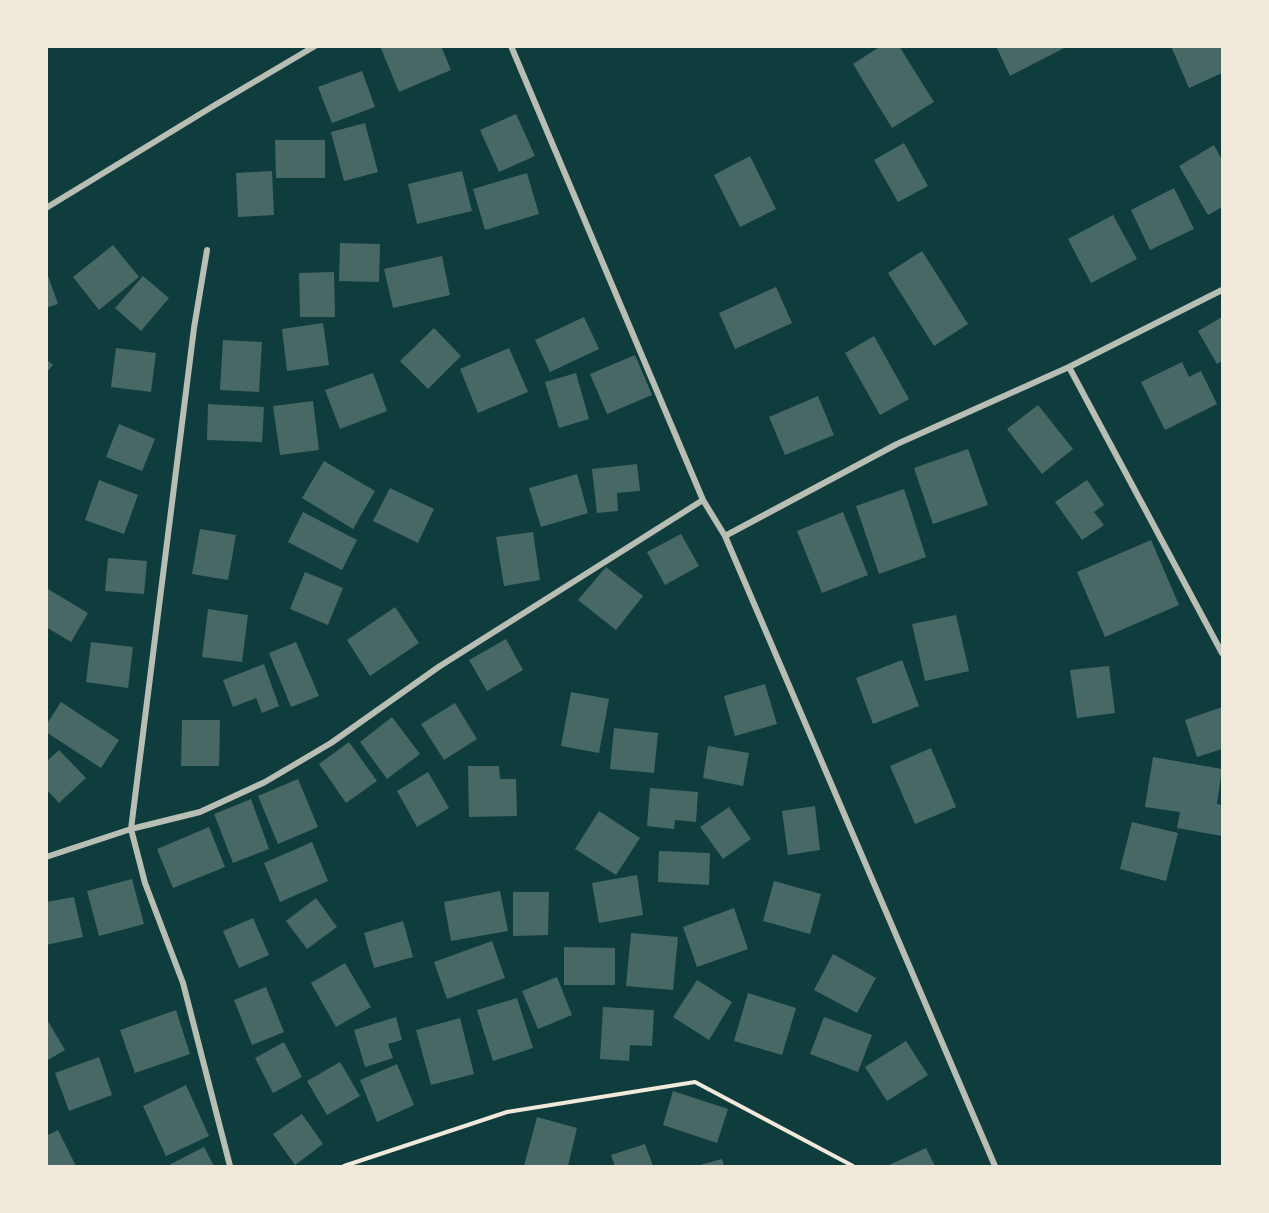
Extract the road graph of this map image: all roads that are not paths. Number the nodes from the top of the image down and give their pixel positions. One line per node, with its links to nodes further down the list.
1 (315, 46): 3 (street)
2 (511, 46): 7 (street)
3 (46, 208)
4 (207, 250): 10 (street)
5 (1222, 290): 6 (street)
6 (1069, 367): 8 (street); 9 (street)
7 (703, 500): 8 (street); 10 (street)
8 (725, 536): 13 (street)
9 (1222, 653)
10 (131, 829): 11 (street); 12 (street)
11 (46, 857)
12 (230, 1167)
13 (995, 1167)

